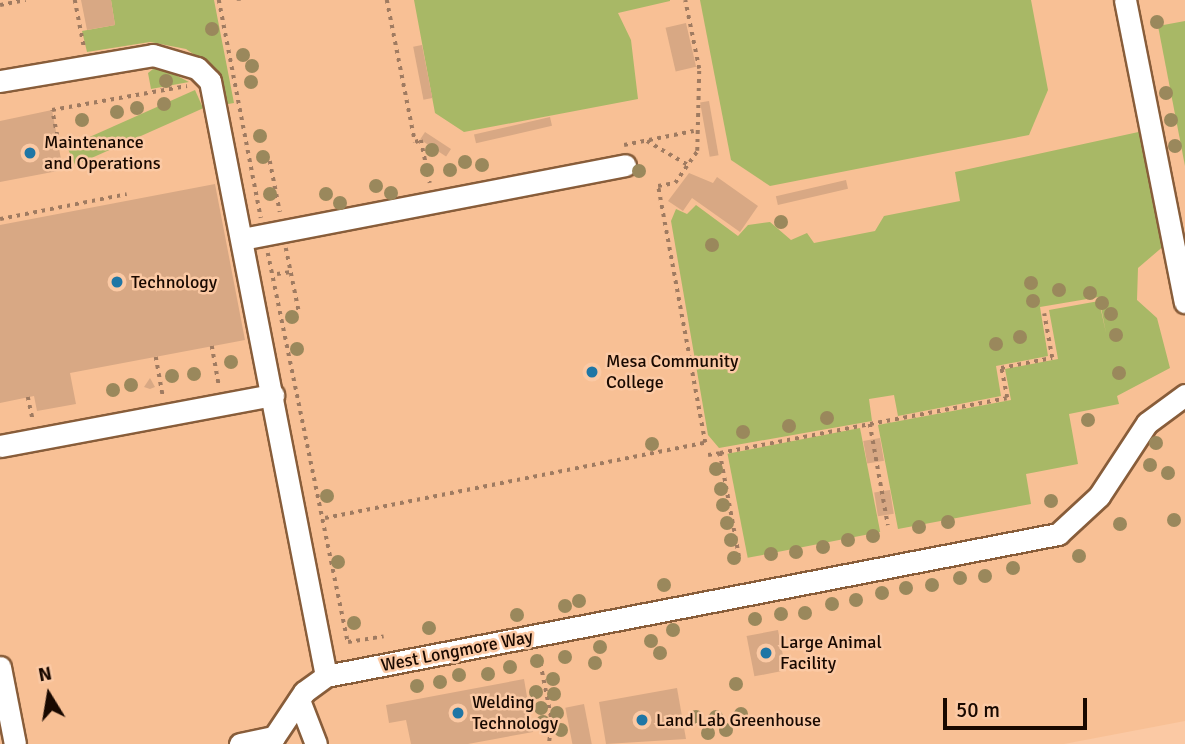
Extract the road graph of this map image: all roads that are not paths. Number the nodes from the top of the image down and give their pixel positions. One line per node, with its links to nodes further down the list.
1 (1125, 0): 5 (lane)
2 (0, 81): 4 (lane)
3 (625, 166): 4 (lane)
4 (242, 239): 6 (lane)
5 (1185, 302)
6 (272, 395): 8 (lane); 10 (lane)
7 (1185, 395): 10 (lane, West Longmore Way)
8 (0, 446)
9 (0, 667): 12 (lane)
10 (326, 676): 11 (lane)
11 (299, 700): 13 (lane); 14 (lane)
12 (15, 744)
13 (240, 744)
14 (316, 744)

